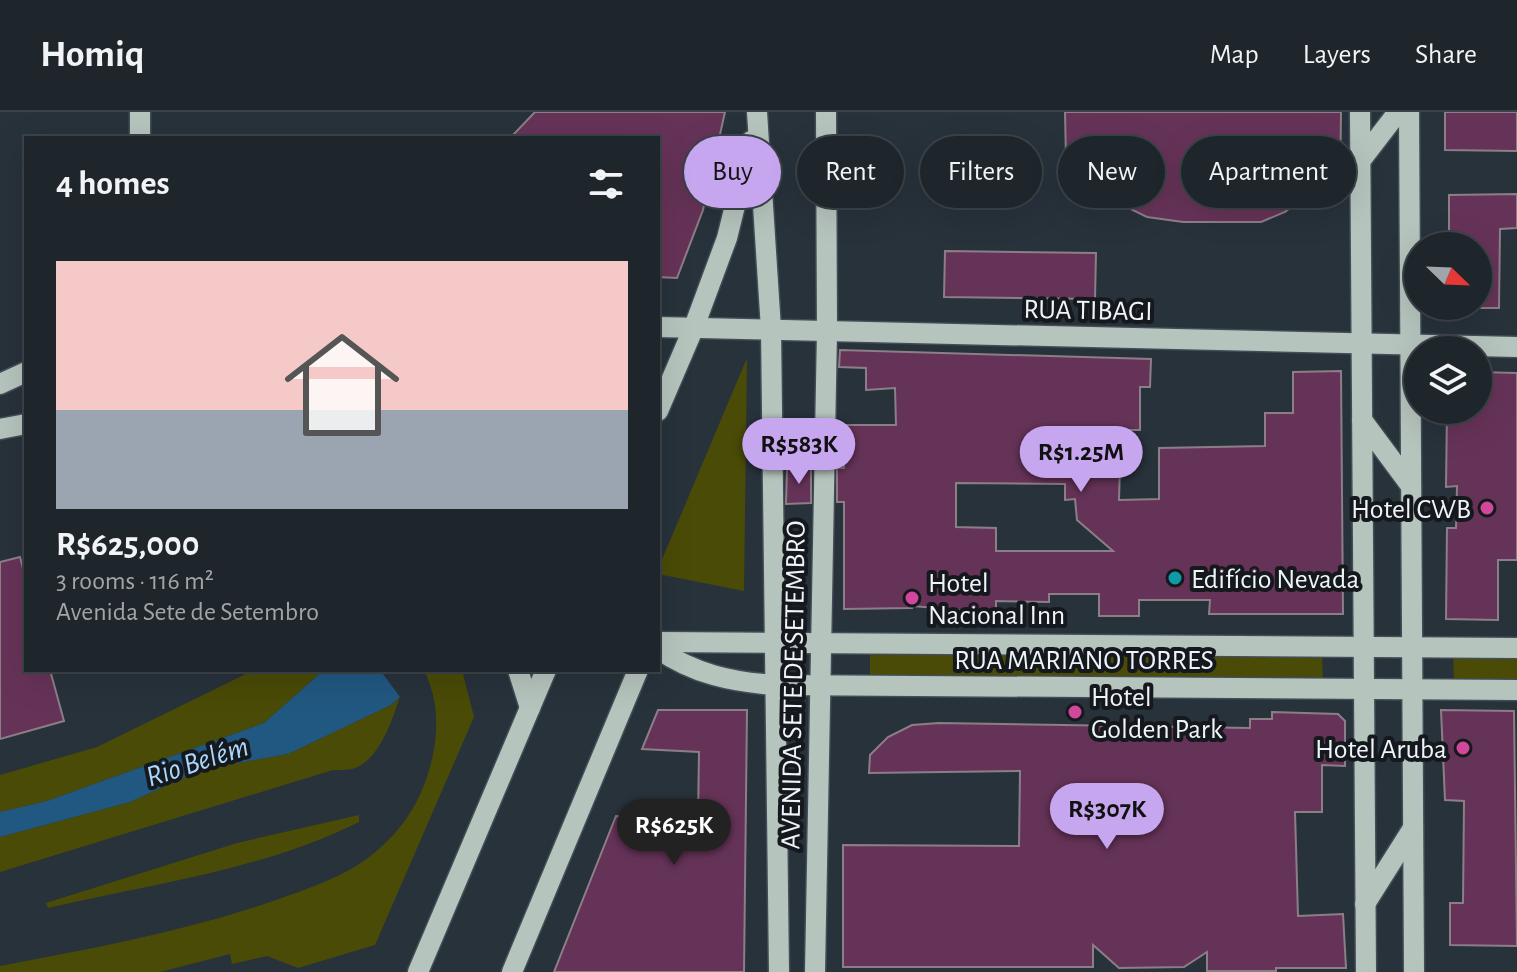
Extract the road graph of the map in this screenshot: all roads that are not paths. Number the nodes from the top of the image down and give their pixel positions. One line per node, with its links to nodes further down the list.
1 (140, 112): 7 (main road)
2 (826, 112): 12 (main road, AVENIDA SETE DE SETEMBRO)
3 (1360, 112): 8 (main road)
4 (1398, 112): 8 (main road)
5 (1409, 112): 13 (main road)
6 (757, 113): 10 (main road); 11 (main road, AVENIDA SETE DE SETEMBRO)
7 (140, 136)
8 (1361, 160): 14 (main road)
9 (660, 327): 10 (main road, RUA TIBAGI)
10 (694, 327): 11 (main road, RUA TIBAGI); 20 (main road)
11 (771, 329): 12 (main road, RUA TIBAGI); 28 (main road, AVENIDA SETE DE SETEMBRO)
12 (827, 331): 14 (main road, RUA TIBAGI); 26 (main road, AVENIDA SETE DE SETEMBRO)
13 (1410, 336)
14 (1362, 343): 15 (main road, RUA TIBAGI); 21 (main road)
15 (1404, 344)
16 (1492, 346): 17 (main road, RUA TIBAGI)
17 (1517, 347)
18 (24, 373): 19 (main road)
19 (0, 384)
20 (660, 406)
21 (1362, 420): 25 (main road); 29 (main road)
22 (24, 424): 24 (main road)
23 (1411, 424): 25 (main road)
24 (0, 429)
25 (1411, 486): 30 (main road)
26 (821, 634): 28 (main road, RUA MARIANO TORRES); 29 (main road, RUA MARIANO TORRES); 37 (main road, AVENIDA SETE DE SETEMBRO)
27 (660, 642): 28 (main road, RUA MARIANO TORRES)
28 (775, 644): 36 (main road, AVENIDA SETE DE SETEMBRO)
29 (1364, 647): 30 (main road, RUA MARIANO TORRES); 38 (main road)
30 (1412, 648): 31 (main road, RUA MARIANO TORRES); 39 (main road)
31 (1517, 648)
32 (660, 650): 36 (main road, RUA MARIANO TORRES)
33 (519, 672): 41 (main road)
34 (545, 672): 41 (main road)
35 (637, 672): 45 (main road)
36 (775, 685): 37 (main road, RUA MARIANO TORRES); 46 (main road, AVENIDA SETE DE SETEMBRO)
37 (820, 685): 38 (main road, RUA MARIANO TORRES); 47 (main road, AVENIDA SETE DE SETEMBRO)
38 (1364, 689): 39 (main road, RUA MARIANO TORRES); 43 (main road)
39 (1412, 689): 40 (main road, RUA MARIANO TORRES); 42 (main road)
40 (1517, 690)
41 (530, 708): 44 (main road)
42 (1413, 828): 43 (main road); 49 (main road)
43 (1365, 904): 48 (main road)
44 (418, 972)
45 (512, 972)
46 (779, 972)
47 (815, 972)
48 (1366, 972)
49 (1414, 972)

